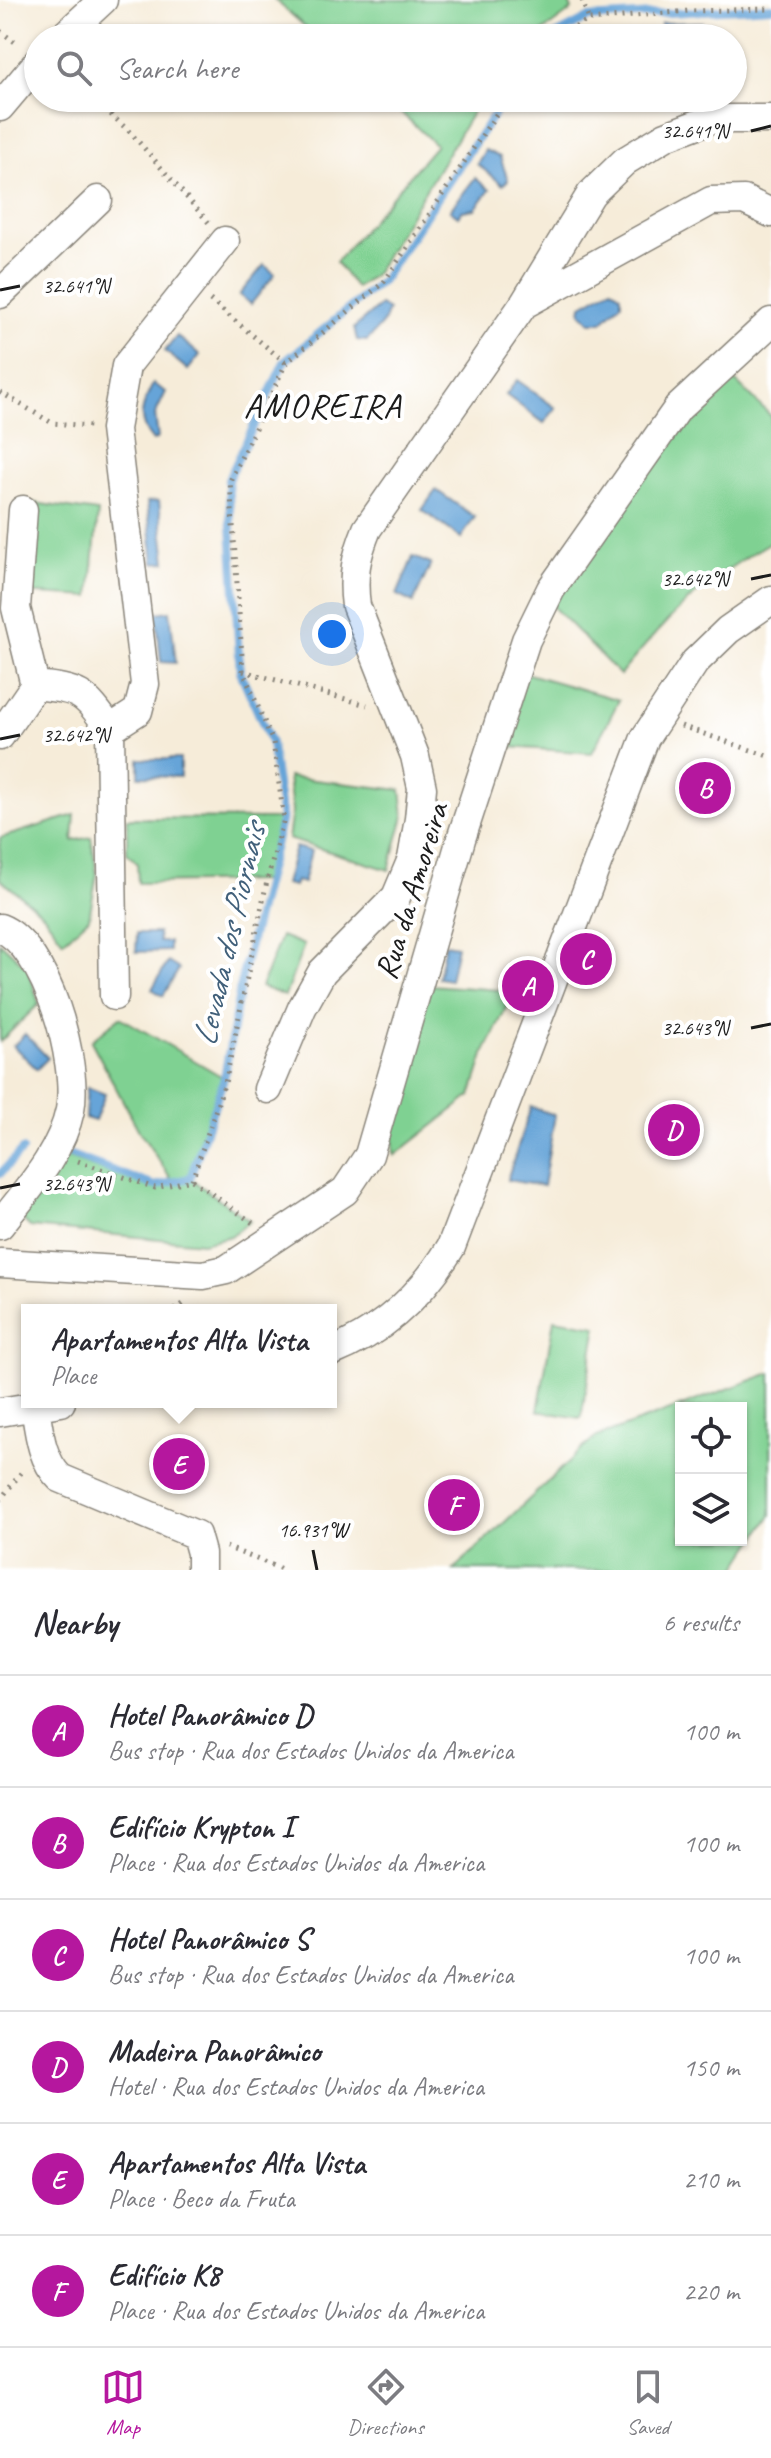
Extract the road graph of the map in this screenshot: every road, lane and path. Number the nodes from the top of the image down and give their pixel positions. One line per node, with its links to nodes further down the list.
1 (103, 0): 5 (street)
2 (582, 0): 4 (path)
3 (771, 9): 4 (path)
4 (589, 20): 6 (path)
5 (77, 24)
6 (581, 24)
7 (0, 31): 8 (path)
8 (24, 50)
9 (24, 69): 10 (street)
10 (0, 107)
11 (108, 112): 16 (path)
12 (498, 112): 21 (path)
13 (771, 119): 19 (street)
14 (98, 200): 18 (street)
15 (771, 213): 19 (street)
16 (225, 241): 23 (street)
17 (202, 293): 21 (path)
18 (0, 294)
19 (524, 304): 35 (street)
20 (771, 322): 39 (street, Rua da Amoreira)
21 (286, 363): 26 (path)
22 (0, 392): 23 (path)
23 (115, 429): 30 (street)
24 (23, 510): 27 (street)
25 (771, 600): 41 (street)
26 (243, 671): 28 (path); 37 (path)
27 (35, 685): 30 (street); 31 (street)
28 (373, 706)
29 (674, 723): 32 (path)
30 (110, 729): 34 (street)
31 (0, 736)
32 (771, 757)
33 (0, 928): 36 (street)
34 (114, 996)
35 (268, 1089)
36 (53, 1154): 37 (path); 38 (street)
37 (192, 1180): 39 (path)
38 (0, 1225)
39 (273, 1239): 40 (street, Rua da Amoreira)
40 (0, 1263)
41 (337, 1349)
42 (24, 1408): 44 (street)
43 (48, 1408): 47 (street)
44 (0, 1412)
45 (13, 1484): 46 (path)
46 (0, 1500)
47 (196, 1535): 48 (street); 49 (path)
48 (201, 1570)
49 (284, 1570)

